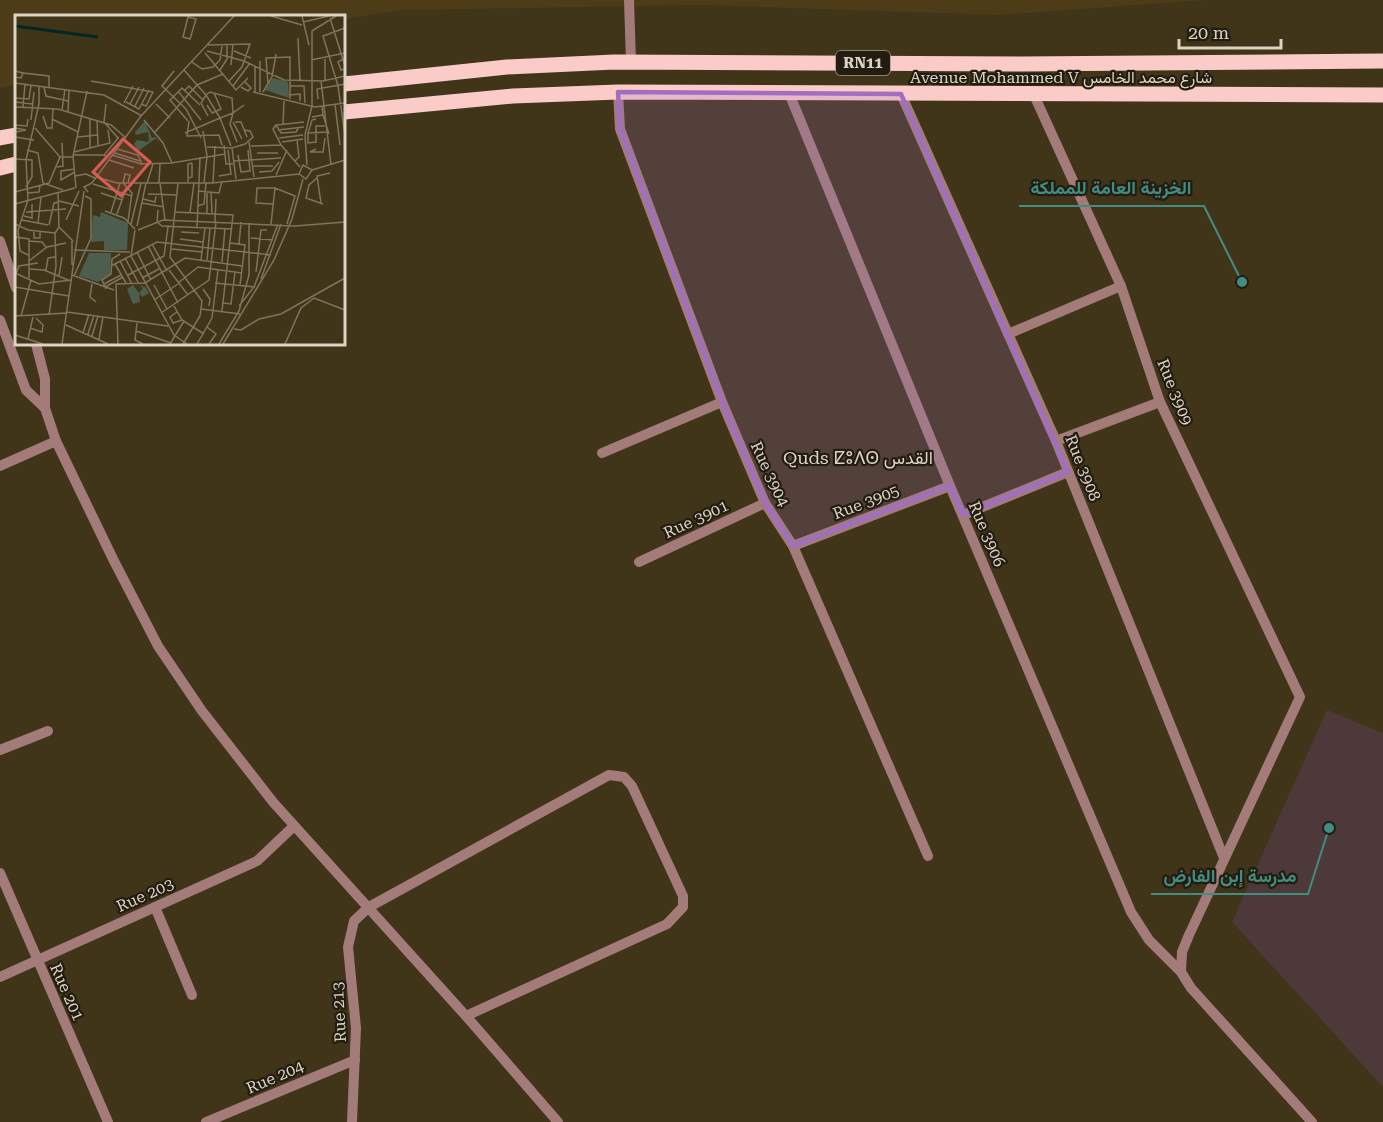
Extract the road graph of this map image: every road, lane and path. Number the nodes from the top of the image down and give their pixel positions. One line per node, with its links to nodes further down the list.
1 (629, 0): 3 (street)
2 (1383, 61): 3 (main road, Avenue Mohammed V شارع محمد الخامس / RN11)
3 (631, 62): 4 (main road, Avenue Mohammed V شارع محمد الخامس / RN11)
4 (345, 84)
5 (618, 93): 6 (main road, Avenue Mohammed V شارع محمد الخامس / RN11); 10 (main road, Avenue Mohammed V شارع محمد الخامس / RN11); 21 (street, Rue 3904)
6 (789, 93): 7 (main road, Avenue Mohammed V شارع محمد الخامس / RN11); 29 (street, Rue 3906)
7 (901, 94): 8 (main road, Avenue Mohammed V شارع محمد الخامس / RN11); 19 (street, Rue 3908)
8 (1034, 94): 9 (main road, Avenue Mohammed V شارع محمد الخامس / RN11); 17 (street, Rue 3909)
9 (1383, 95)
10 (345, 112)
11 (15, 135): 12 (main road)
12 (0, 138)
13 (15, 164): 14 (main road)
14 (0, 168)
15 (0, 241): 16 (street)
16 (15, 285)
17 (1121, 286): 19 (street); 22 (street, Rue 3909)
18 (0, 320): 23 (street)
19 (1008, 334): 25 (street, Rue 3908)
20 (36, 345): 23 (street)
21 (722, 402): 26 (street); 30 (street, Rue 3904)
22 (1160, 402): 25 (street); 38 (street, Rue 3909)
23 (45, 408): 24 (street)
24 (57, 441): 27 (street); 36 (street)
25 (1056, 441): 28 (street, Rue 3908)
26 (602, 453)
27 (0, 466)
28 (1068, 472): 31 (street); 38 (street, Rue 3908)
29 (950, 486): 31 (street, Rue 3906); 32 (street, Rue 3905)
30 (765, 503): 32 (street, Rue 3904); 33 (street, Rue 3901)
31 (963, 515): 43 (street, Rue 3906)
32 (793, 546): 37 (street, Rue 3904)
33 (639, 562)
34 (48, 731): 35 (street)
35 (0, 750)
36 (294, 826): 40 (street, Rue 203); 41 (street)
37 (928, 856)
38 (1224, 858): 43 (street)
39 (0, 873): 42 (street, Rue 201)
40 (155, 907): 42 (street, Rue 203); 45 (street)
41 (369, 907): 46 (street); 46 (street); 47 (street, Rue 213)
42 (37, 961): 44 (street, Rue 203); 48 (street, Rue 201)
43 (1181, 972): 52 (street, Rue 3906)
44 (0, 977)
45 (192, 995)
46 (466, 1016): 51 (street)
47 (355, 1060): 49 (street, Rue 204); 50 (street, Rue 213)
48 (108, 1122)
49 (206, 1122)
50 (352, 1122)
51 (558, 1122)
52 (1312, 1122)

